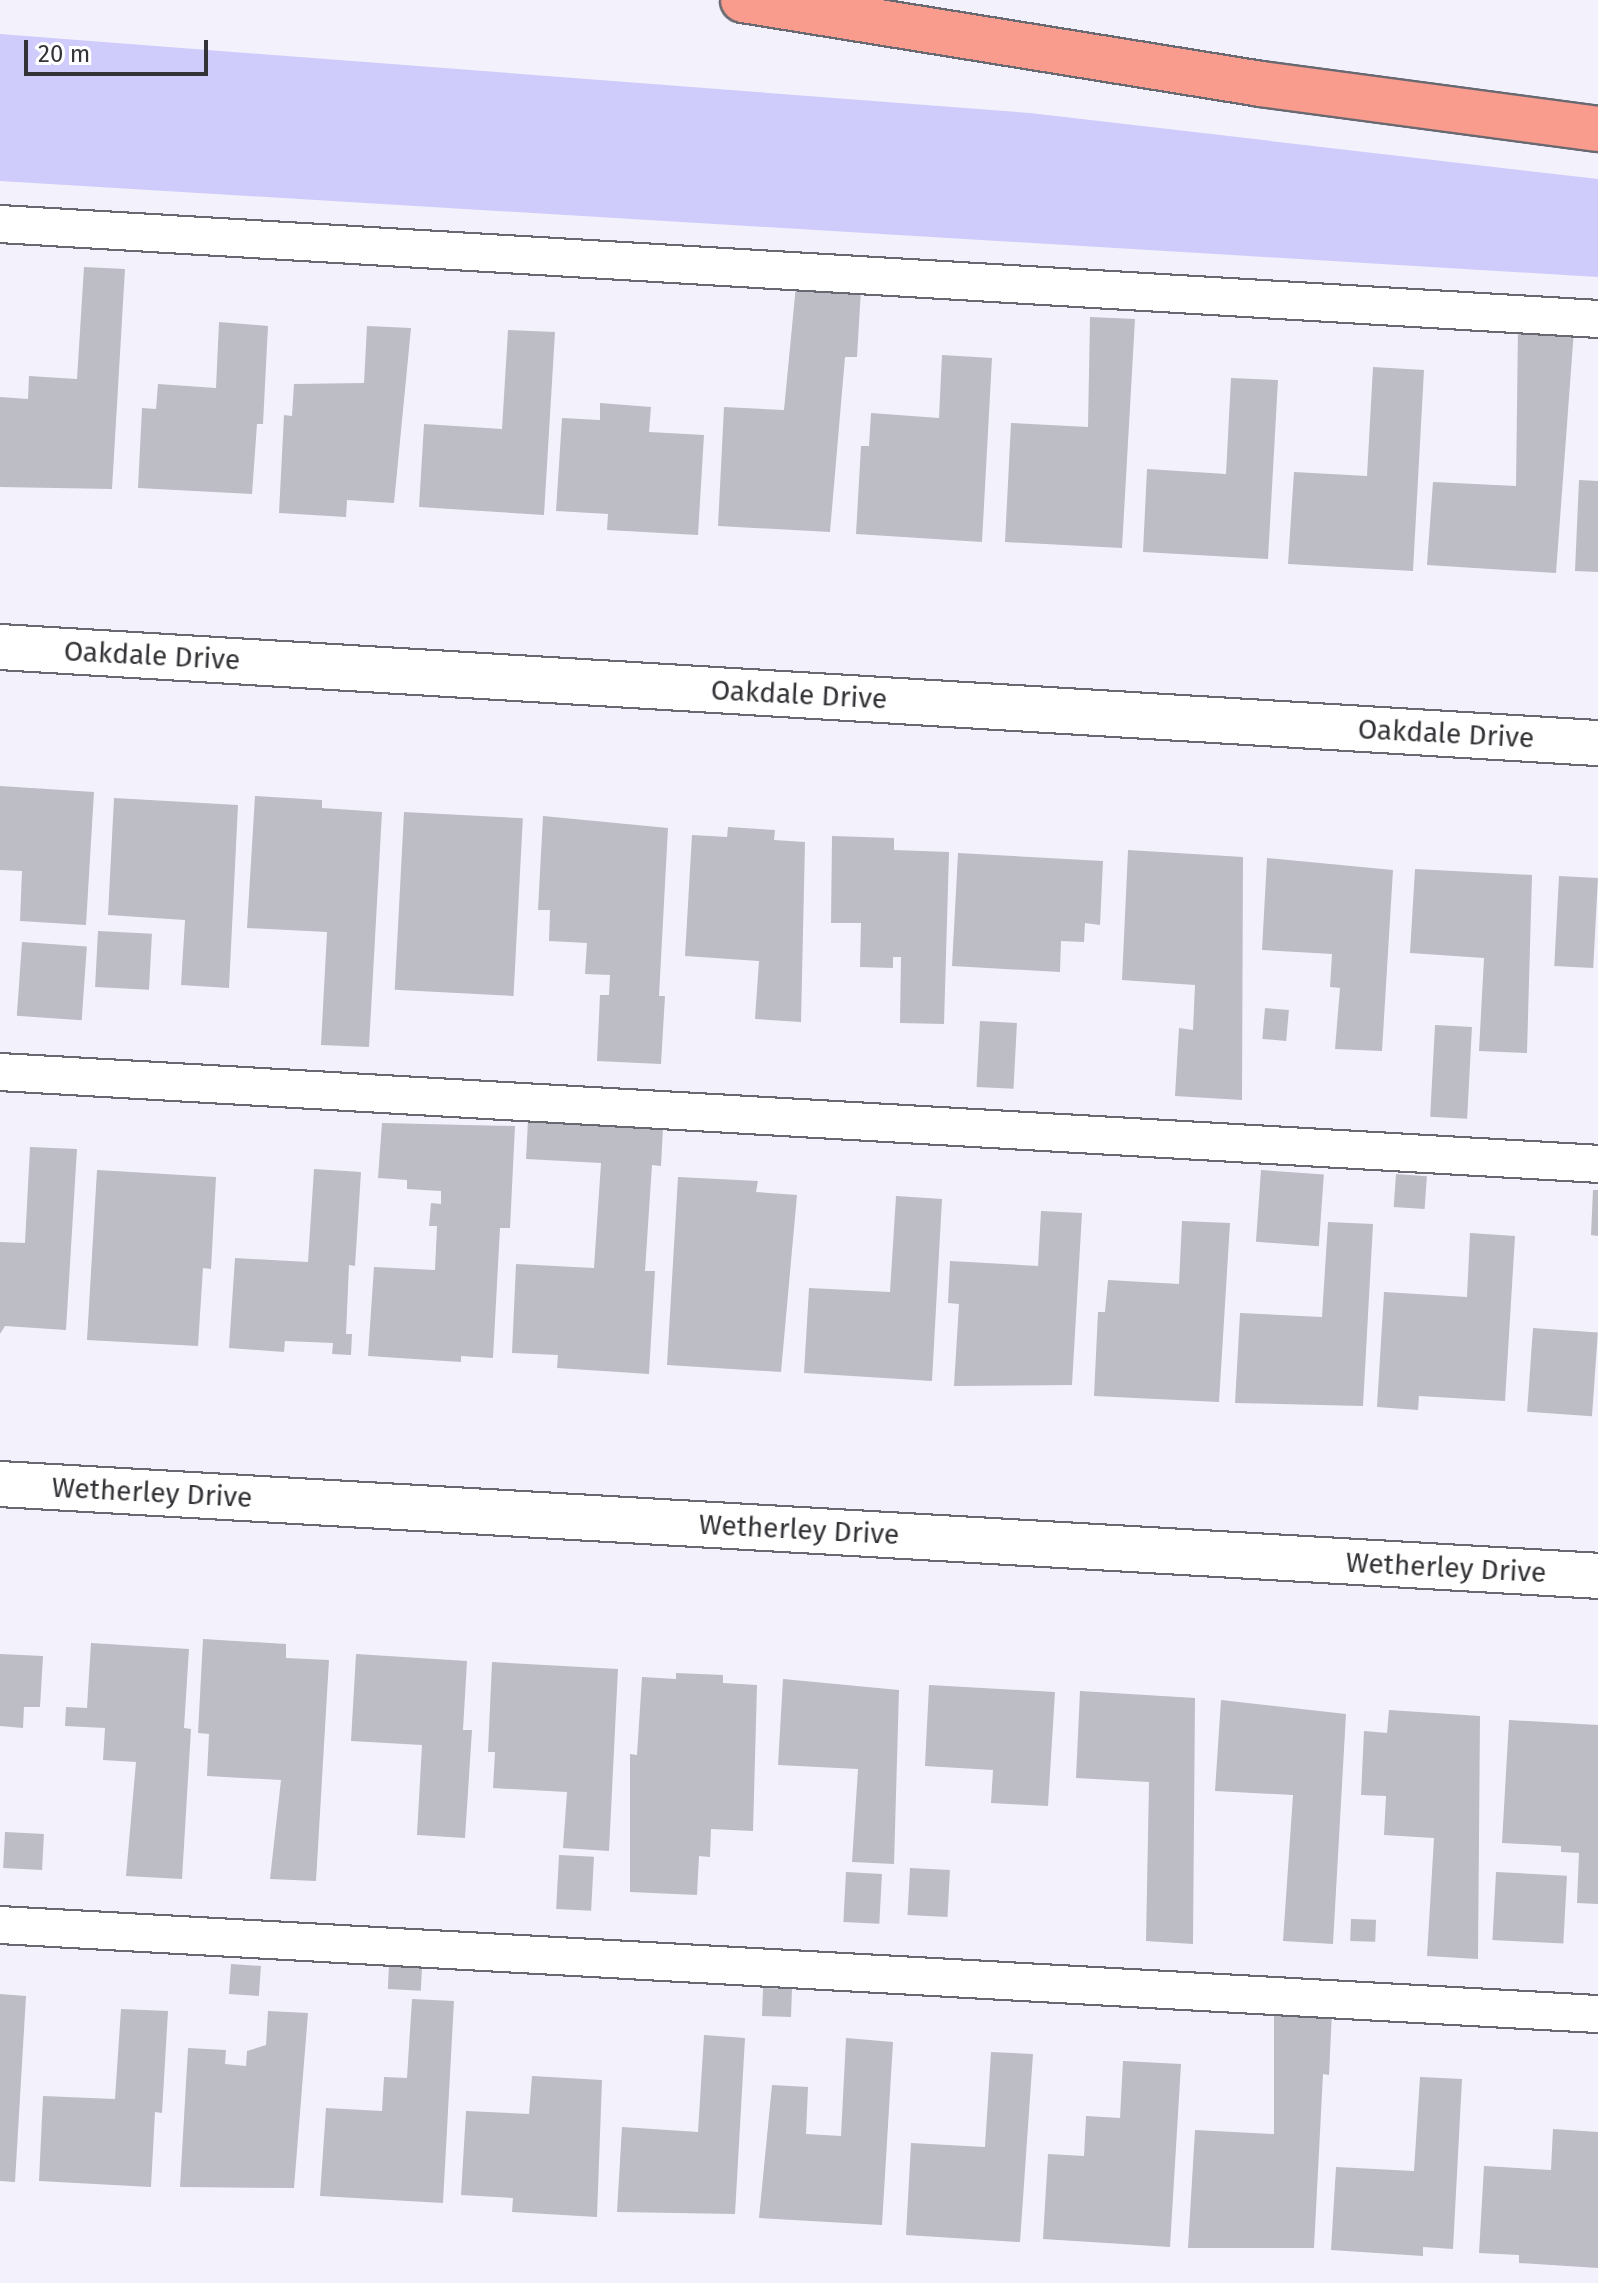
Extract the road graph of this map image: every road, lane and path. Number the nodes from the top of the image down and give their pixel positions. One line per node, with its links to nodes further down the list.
1 (743, 0): 2 (highway)
2 (1598, 129)
3 (0, 224): 4 (lane)
4 (1598, 319)
5 (0, 647): 6 (street, Oakdale Drive)
6 (1598, 743)
7 (0, 1072): 8 (lane)
8 (1598, 1164)
9 (0, 1484): 10 (street, Wetherley Drive)
10 (1598, 1576)
11 (0, 1925): 12 (lane)
12 (1598, 2014)

